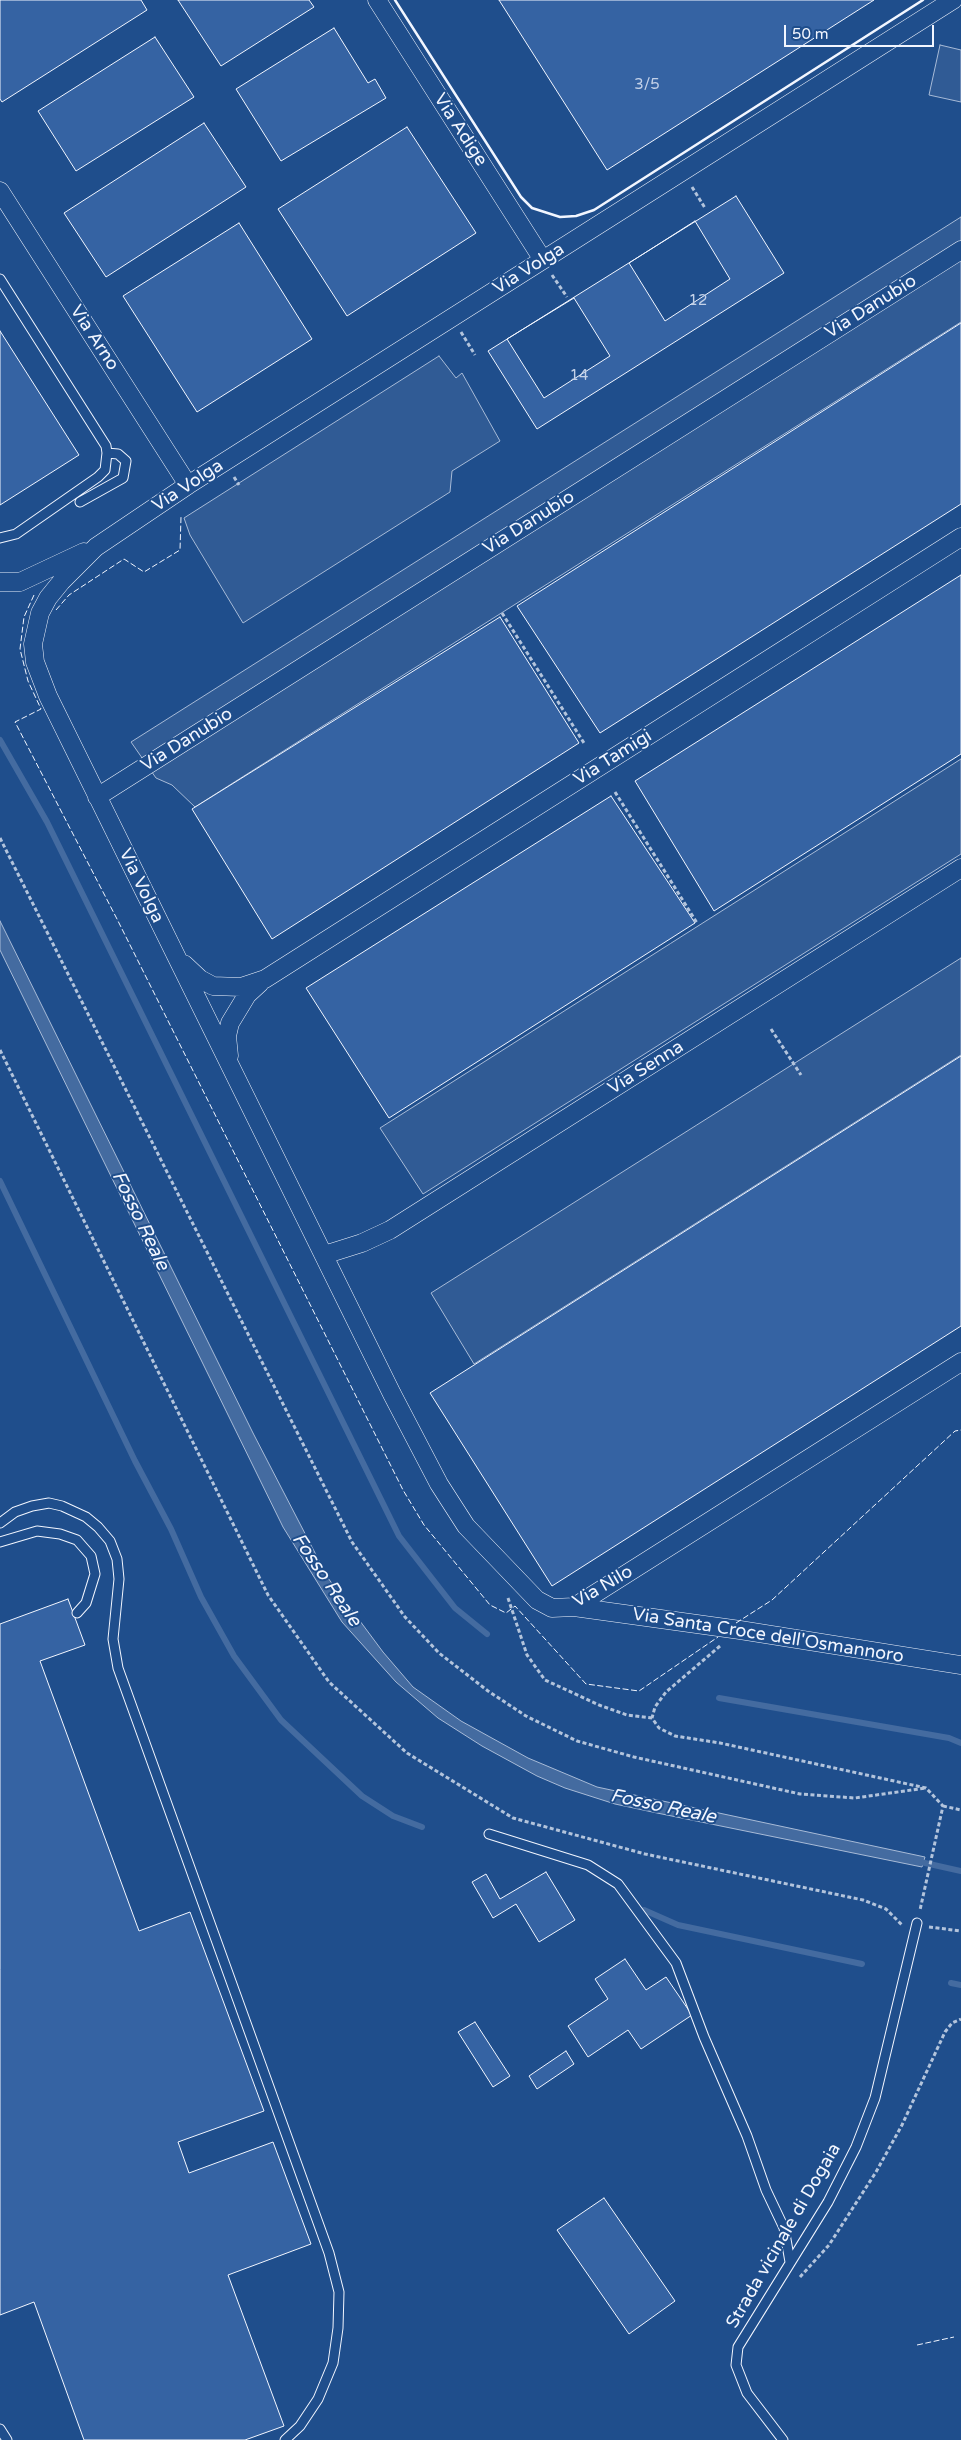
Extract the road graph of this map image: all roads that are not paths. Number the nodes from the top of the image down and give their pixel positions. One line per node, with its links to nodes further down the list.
1 (377, 0): 5 (street, Via Adige)
2 (953, 0): 5 (street, Via Volga)
3 (0, 191): 8 (street, Via Arno)
4 (961, 250): 14 (street, Via Danubio)
5 (543, 260): 8 (street, Via Volga)
6 (0, 279): 7 (lane)
7 (108, 452): 9 (lane); 11 (lane)
8 (188, 485): 12 (street, Via Volga)
9 (80, 502)
10 (961, 537): 17 (street, Via Tamigi)
11 (0, 538)
12 (96, 547): 13 (street); 14 (street, Via Volga)
13 (0, 582)
14 (97, 797): 16 (street, Via Volga)
15 (961, 868): 19 (street, Via Senna)
16 (174, 952): 17 (street, Via Tamigi); 18 (street, Via Volga)
17 (265, 979): 18 (street, Via Tamigi)
18 (231, 1066): 19 (street, Via Volga)
19 (324, 1255): 23 (street, Via Nilo)
20 (961, 1362): 23 (street, Via Nilo)
21 (0, 1523): 31 (lane)
22 (0, 1542): 24 (lane)
23 (574, 1607): 25 (street, Via Santa Croce dell'Osmannoro)
24 (77, 1612)
25 (961, 1665)
26 (489, 1834): 28 (lane)
27 (916, 1926): 28 (lane, Strada vicinale di Dogaia)
28 (790, 2262): 32 (lane, Strada vicinale di Dogaia)
29 (0, 2429): 30 (lane)
30 (7, 2440)
31 (285, 2440)
32 (783, 2440)

